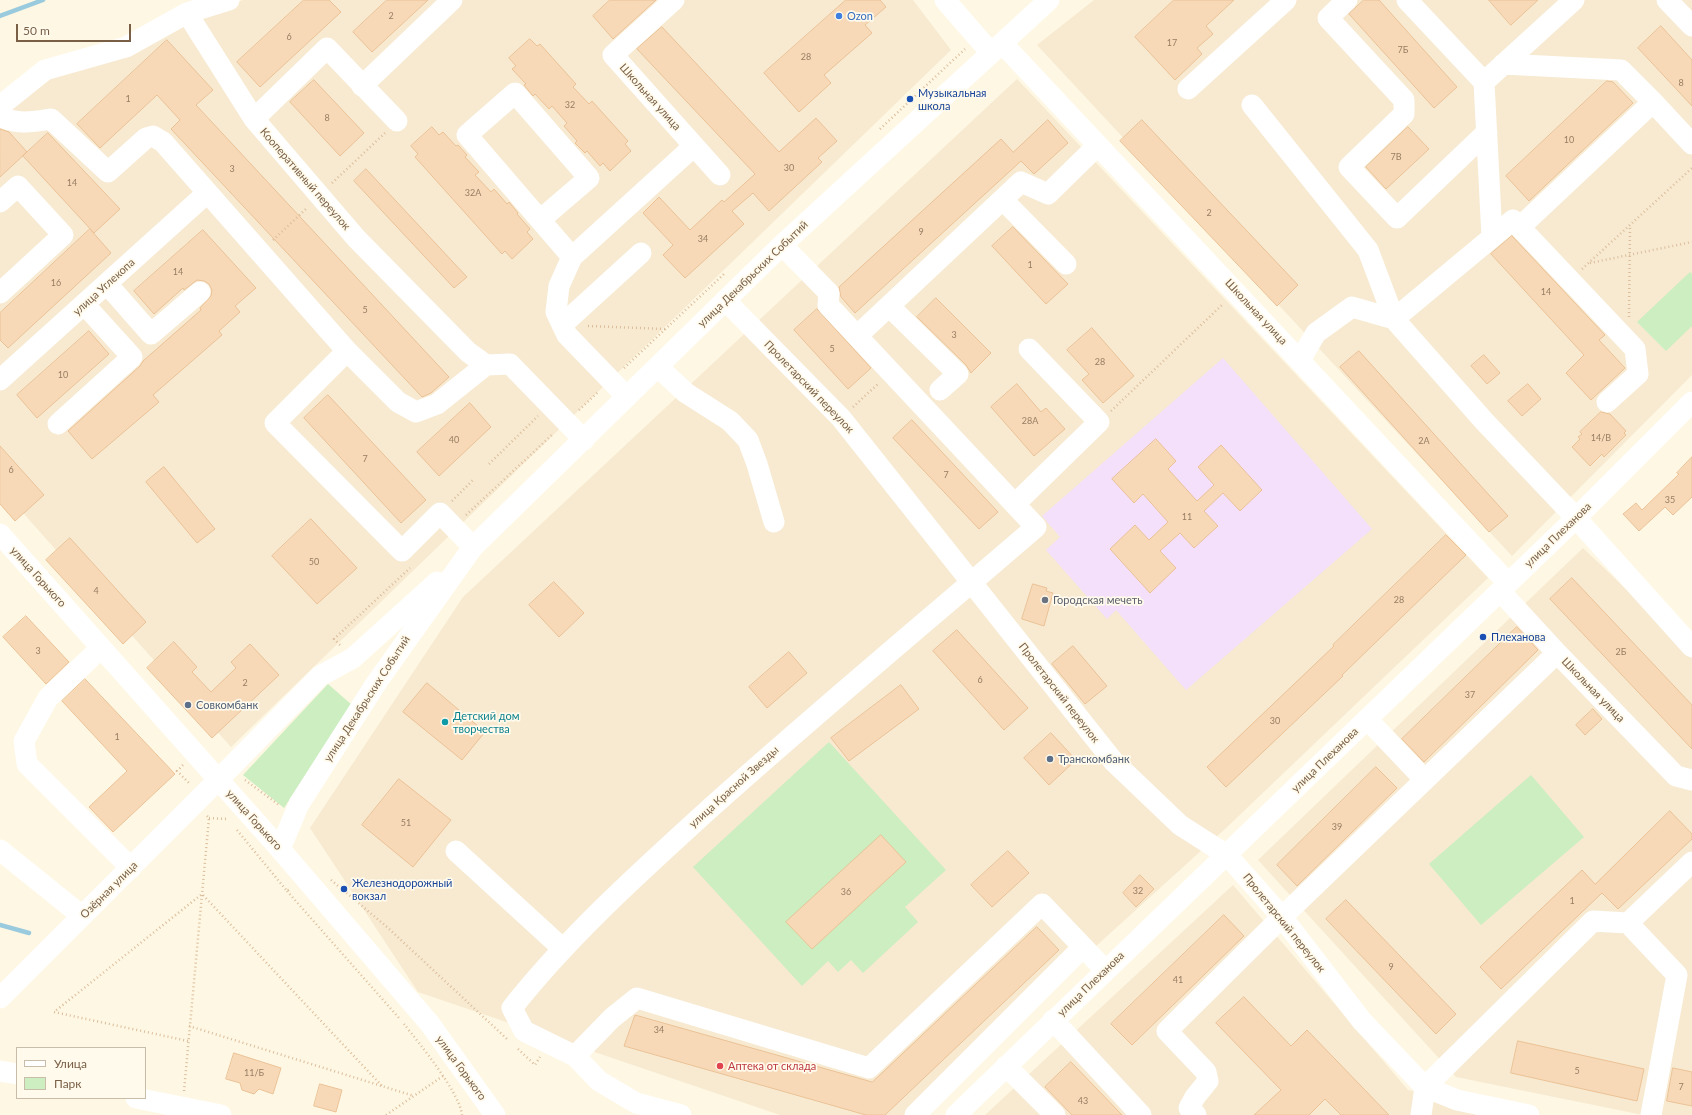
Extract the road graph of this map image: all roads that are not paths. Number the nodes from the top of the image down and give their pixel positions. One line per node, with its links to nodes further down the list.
1 (229, 0): 11 (street)
2 (452, 0): 16 (street)
3 (674, 0): 27 (street, Школьная улица)
4 (945, 0): 13 (street, Школьная улица)
5 (1049, 0): 13 (street, улица Декабрьских Событий)
6 (1286, 0): 17 (street)
7 (1347, 0): 24 (street)
8 (1407, 0): 15 (street)
9 (1574, 0): 14 (street)
10 (1668, 0): 12 (street)
11 (187, 13): 20 (street); 22 (street)
12 (1692, 26)
13 (996, 48): 26 (street, Школьная улица); 35 (street, улица Декабрьских Событий)
14 (1503, 64): 15 (street); 18 (street)
15 (1484, 82): 24 (street)
16 (362, 86): 22 (street, Кооперативный переулок); 23 (street)
17 (1188, 89)
18 (1653, 102): 25 (street); 33 (street)
19 (1252, 105): 45 (street)
20 (0, 106)
21 (0, 116): 29 (street)
22 (254, 119): 51 (street, Кооперативный переулок)
23 (397, 121)
24 (1487, 132): 34 (street)
25 (1692, 144)
26 (1098, 145): 30 (street); 50 (street, Школьная улица)
27 (694, 146): 28 (street, Школьная улица); 37 (street)
28 (720, 175)
29 (207, 193): 39 (street, улица Углекопа); 49 (street)
30 (1003, 200): 38 (street); 44 (street)
31 (0, 202): 40 (street)
32 (540, 220): 32 (street); 37 (street)
33 (1520, 228): 34 (street); 56 (street)
34 (1492, 237): 45 (street)
35 (782, 245): 42 (street, улица Декабрьских Событий); 47 (street)
36 (641, 253): 46 (street)
37 (572, 257): 46 (street)
38 (1066, 264)
39 (107, 284): 41 (street); 43 (street, улица Углекопа)
40 (0, 292)
41 (200, 292)
42 (725, 300): 52 (street, улица Декабрьских Событий); 65 (street, Пролетарский переулок)
43 (84, 304): 53 (street, улица Углекопа); 58 (street)
44 (889, 306): 47 (street); 54 (street)
45 (1394, 319): 50 (street); 61 (street)
46 (562, 325): 55 (street)
47 (857, 336): 60 (street)
48 (1029, 349): 60 (street)
49 (347, 351): 51 (street); 64 (street)
50 (1300, 360): 66 (street, Школьная улица)
51 (486, 365): 59 (street)
52 (658, 367): 55 (street, улица Декабрьских Событий); 62 (street)
53 (4, 369)
54 (940, 390)
55 (627, 397): 59 (street, улица Декабрьских Событий)
56 (1607, 402)
57 (1692, 402): 61 (street, улица Плеханова)
58 (58, 424)
59 (584, 440): 64 (street, улица Декабрьских Событий)
60 (1015, 504): 65 (street, улица Красной Звезды)
61 (1576, 518): 66 (street, улица Плеханова); 67 (street)
62 (774, 522)
63 (0, 534): 68 (street, улица Горького)
64 (469, 552): 71 (street, улица Декабрьских Событий); 74 (street, улица Декабрьских Событий)
65 (972, 582): 77 (street, Пролетарский переулок); 84 (street, улица Красной Звезды)
66 (1504, 587): 69 (street, Школьная улица); 70 (street, улица Плеханова)
67 (1692, 647)
68 (101, 648): 71 (street, улица Горького); 79 (street)
69 (1557, 653): 72 (street); 73 (street, Школьная улица)
70 (1367, 719): 72 (street); 77 (street, улица Плеханова)
71 (218, 780): 74 (street, улица Горького); 79 (street, Озёрная улица)
72 (1425, 780): 81 (street)
73 (1692, 780)
74 (280, 849): 95 (street, улица Горького)
75 (0, 850): 80 (street)
76 (456, 851): 84 (street)
77 (1227, 855): 81 (street, Пролетарский переулок); 85 (street, улица Плеханова)
78 (1692, 862): 82 (street)
79 (131, 868): 80 (street, Озёрная улица)
80 (82, 916): 86 (street, Озёрная улица)
81 (1282, 917): 92 (street, Пролетарский переулок); 101 (street)
82 (1628, 923): 92 (street); 104 (street)
83 (1083, 947): 85 (street); 88 (street); 97 (street)
84 (563, 949): 88 (street, улица Красной Звезды)
85 (1105, 970): 87 (street, улица Плеханова)
86 (0, 998)
87 (1053, 1020): 89 (street, улица Плеханова); 100 (street)
88 (575, 1056): 96 (street)
89 (1006, 1066): 98 (street, улица Плеханова); 99 (street)
90 (0, 1071): 91 (street)
91 (16, 1074)
92 (1425, 1087): 102 (street); 103 (street)
93 (142, 1099): 94 (street)
94 (221, 1115)
95 (495, 1115)
96 (681, 1115)
97 (915, 1115)
98 (956, 1115)
99 (1055, 1115)
100 (1141, 1115)
101 (1196, 1115)
102 (1420, 1115)
103 (1529, 1115)
104 (1651, 1115)

